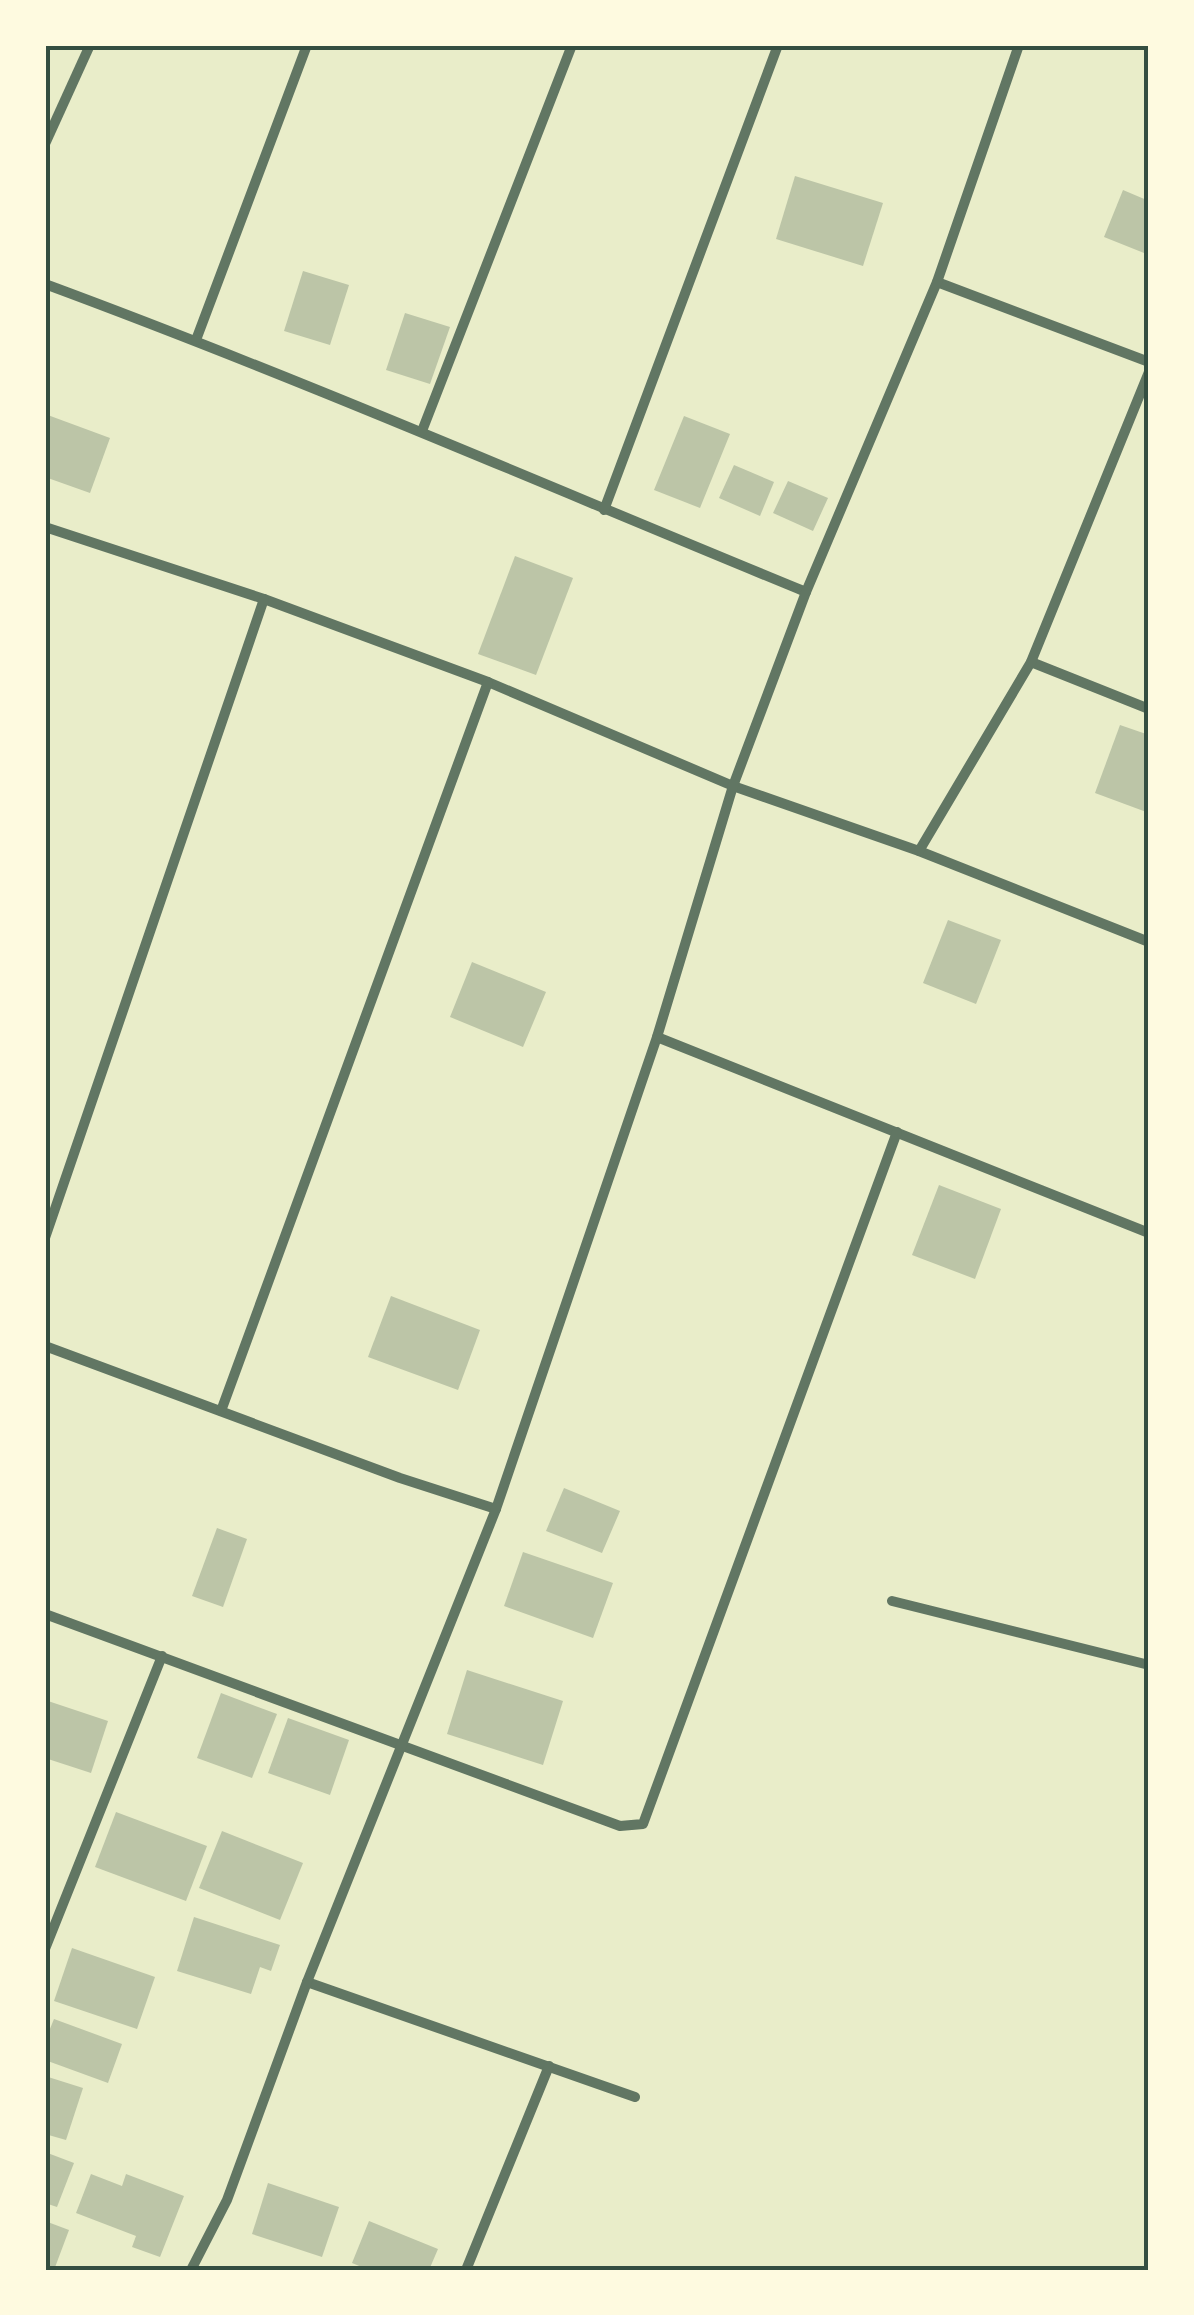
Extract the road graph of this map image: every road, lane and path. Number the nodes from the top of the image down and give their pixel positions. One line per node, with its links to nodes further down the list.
1 (90, 45): 6 (street)
2 (307, 45): 9 (street)
3 (572, 45): 12 (street)
4 (778, 45): 13 (street)
5 (1019, 45): 7 (street)
6 (45, 144)
7 (938, 282): 10 (street); 15 (street)
8 (45, 284): 9 (street)
9 (196, 340): 12 (street)
10 (1149, 362)
11 (1149, 372): 17 (street)
12 (422, 432): 13 (street)
13 (604, 510): 15 (street)
14 (45, 527): 16 (street)
15 (806, 592): 20 (street)
16 (264, 600): 18 (street); 26 (street)
17 (1030, 662): 19 (street); 21 (street)
18 (488, 682): 20 (street); 28 (street)
19 (1149, 710)
20 (733, 786): 21 (street); 23 (street)
21 (919, 851): 22 (street)
22 (1149, 942)
23 (657, 1037): 24 (street); 29 (street)
24 (897, 1132): 25 (street); 34 (street)
25 (1149, 1233)
26 (45, 1238)
27 (45, 1346): 28 (street)
28 (221, 1412): 29 (street)
29 (496, 1509): 34 (street)
30 (892, 1601): 33 (street)
31 (45, 1614): 32 (street)
32 (162, 1656): 34 (street); 35 (street)
33 (1149, 1665)
34 (401, 1745): 36 (street)
35 (45, 1949)
36 (308, 1982): 37 (street); 39 (street)
37 (549, 2066): 38 (street); 40 (street)
38 (635, 2097)
39 (191, 2270)
40 (466, 2270)

